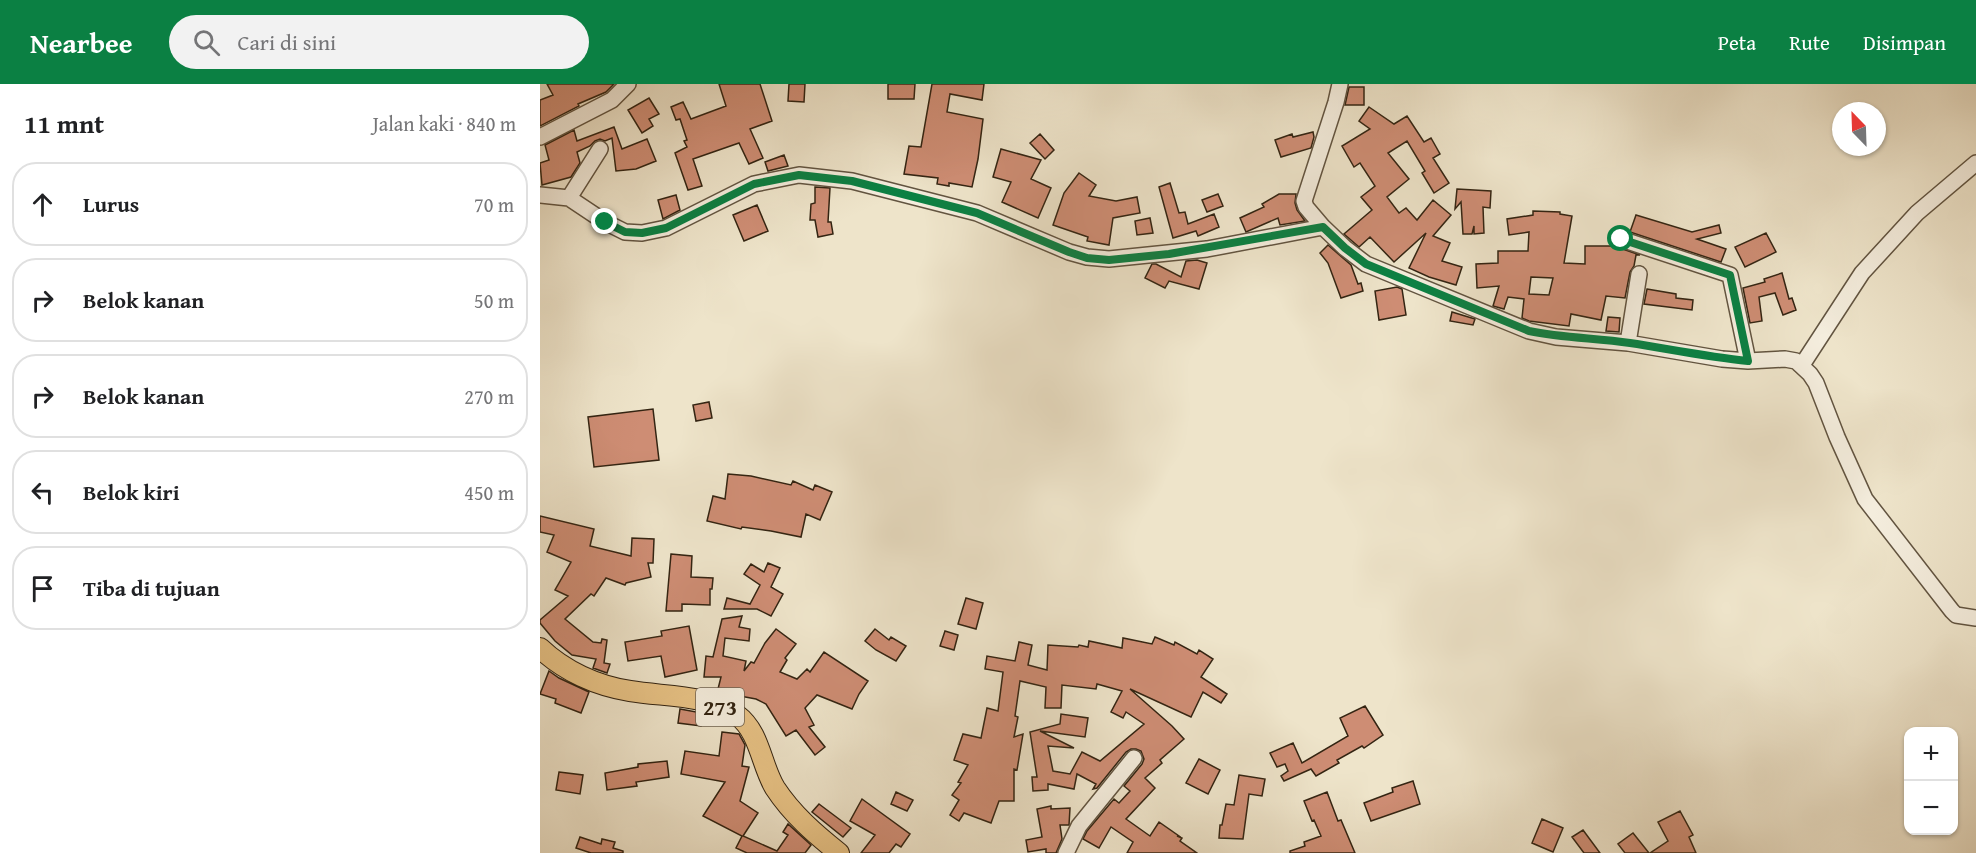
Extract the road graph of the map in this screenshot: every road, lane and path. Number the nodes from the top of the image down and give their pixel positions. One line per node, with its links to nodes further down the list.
1 (628, 84): 3 (street)
2 (1340, 84): 8 (street)
3 (540, 137)
4 (600, 149): 7 (street)
5 (1976, 163): 13 (street)
6 (540, 195): 7 (street)
7 (569, 198): 8 (street)
8 (1323, 227): 11 (street)
9 (1621, 239): 12 (street)
10 (1639, 274): 11 (street)
11 (1628, 343): 12 (street)
12 (1748, 361): 13 (street)
13 (1802, 366): 14 (street)
14 (1976, 618)
15 (540, 648): 17 (main road, 273)
16 (1134, 758): 18 (street)
17 (839, 853)
18 (1066, 853)

